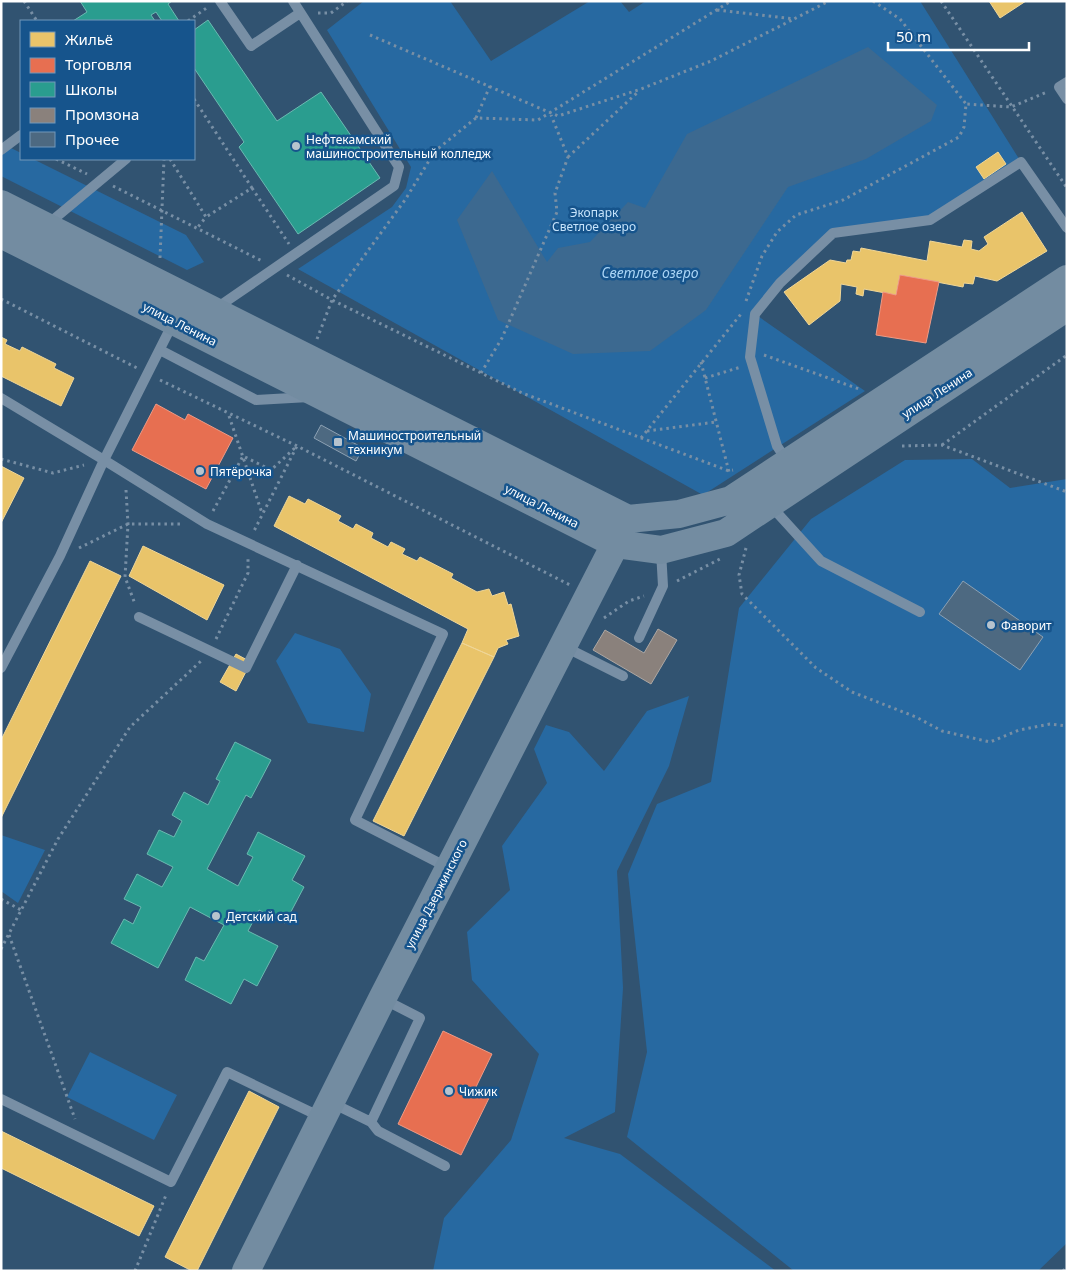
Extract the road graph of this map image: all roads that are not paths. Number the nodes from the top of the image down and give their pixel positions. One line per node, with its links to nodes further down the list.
1 (220, 1): 3 (lane)
2 (293, 1): 3 (lane)
3 (300, 13): 16 (lane)
4 (1063, 85): 5 (lane)
5 (1067, 99)
6 (20, 136): 7 (lane)
7 (1, 150)
8 (125, 160): 10 (lane)
9 (1, 204): 10 (main road, улица Ленина)
10 (46, 226): 15 (main road, улица Ленина)
11 (1067, 228): 21 (lane)
12 (1, 234): 15 (main road, улица Ленина)
13 (1067, 279): 21 (main road, улица Ленина)
14 (1067, 307): 22 (main road, улица Ленина)
15 (180, 309): 16 (main road, улица Ленина); 17 (lane); 18 (main road, улица Ленина)
16 (213, 311): 23 (main road, улица Ленина)
17 (160, 350): 18 (lane); 20 (lane)
18 (323, 397): 24 (main road, улица Ленина)
19 (2, 400): 20 (lane)
20 (104, 460): 26 (lane); 31 (lane)
21 (788, 464): 23 (main road, улица Ленина)
22 (762, 509): 25 (main road, улица Ленина); 27 (lane)
23 (628, 519): 24 (main road, улица Дзержинского)
24 (616, 544): 25 (main road, улица Ленина); 30 (main road, улица Дзержинского)
25 (661, 550): 29 (lane)
26 (297, 566): 28 (lane); 33 (lane)
27 (920, 612)
28 (140, 617)
29 (639, 638)
30 (562, 646): 32 (lane); 33 (main road, улица Дзержинского)
31 (1, 668)
32 (623, 676)
33 (449, 868): 34 (main road, улица Дзержинского)
34 (382, 999): 36 (main road, улица Дзержинского); 37 (lane)
35 (1, 1099): 36 (lane)
36 (327, 1110): 37 (lane); 39 (main road, улица Дзержинского)
37 (371, 1122): 38 (lane)
38 (445, 1166)
39 (246, 1271)

